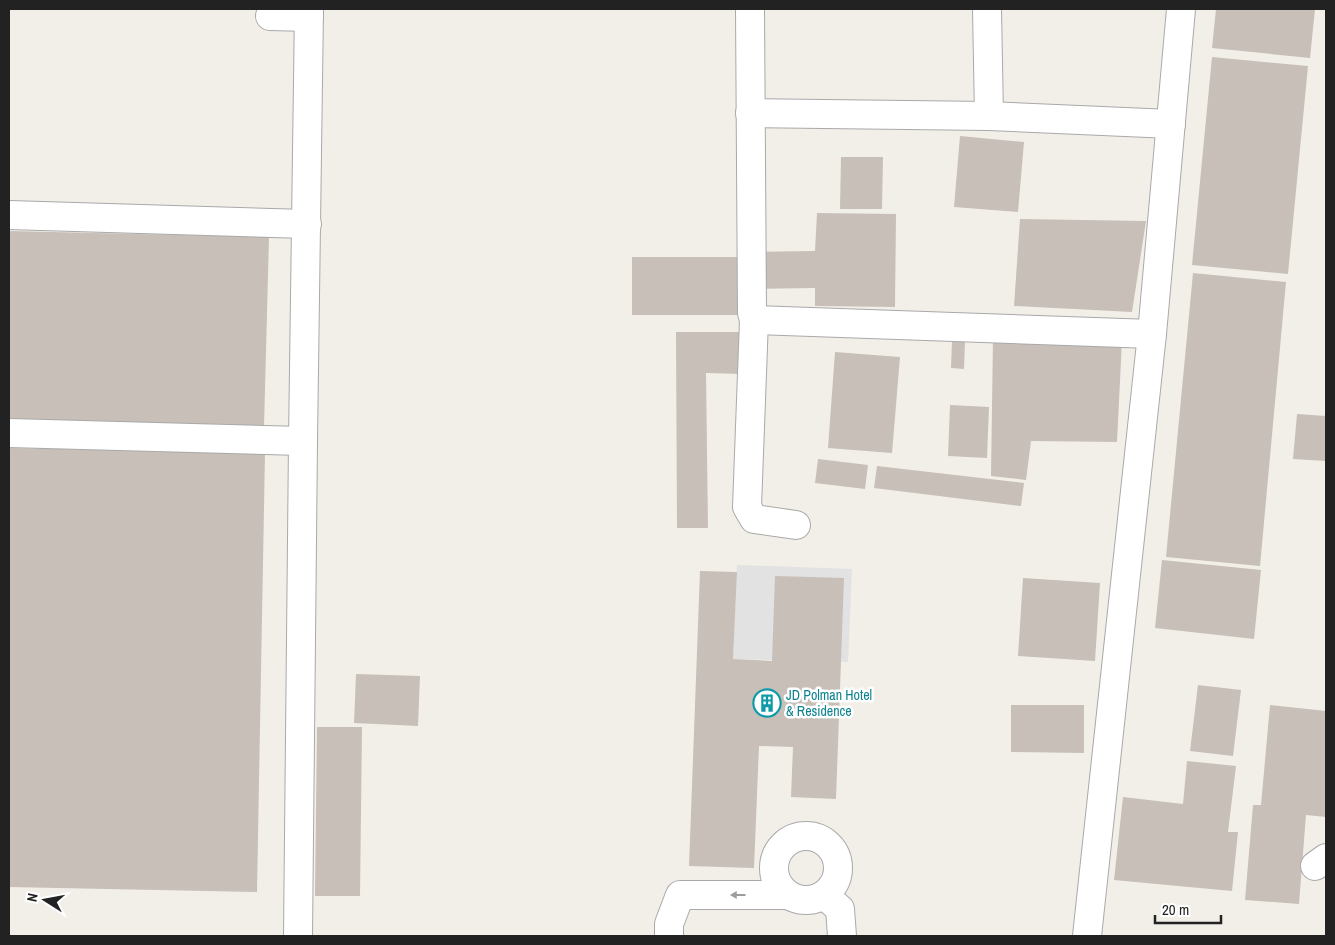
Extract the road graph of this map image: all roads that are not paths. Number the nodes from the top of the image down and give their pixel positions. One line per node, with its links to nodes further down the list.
1 (750, 9): 6 (street)
2 (987, 9): 7 (street)
3 (1181, 9): 8 (street)
4 (309, 13): 5 (street); 10 (street)
5 (270, 16)
6 (750, 114): 7 (street); 11 (street)
7 (989, 116): 8 (street)
8 (1171, 124): 12 (street)
9 (9, 215): 10 (street)
10 (306, 224): 14 (street)
11 (754, 320): 12 (street); 15 (street)
12 (1152, 334): 21 (street)
13 (9, 433): 14 (street)
14 (303, 442): 18 (street)
15 (796, 525)
16 (787, 895): 17 (street); 17 (street); 19 (street, one-way to 19)
17 (824, 895): 20 (street)
18 (298, 936)
19 (669, 936)
20 (842, 936)
21 (1087, 936)

